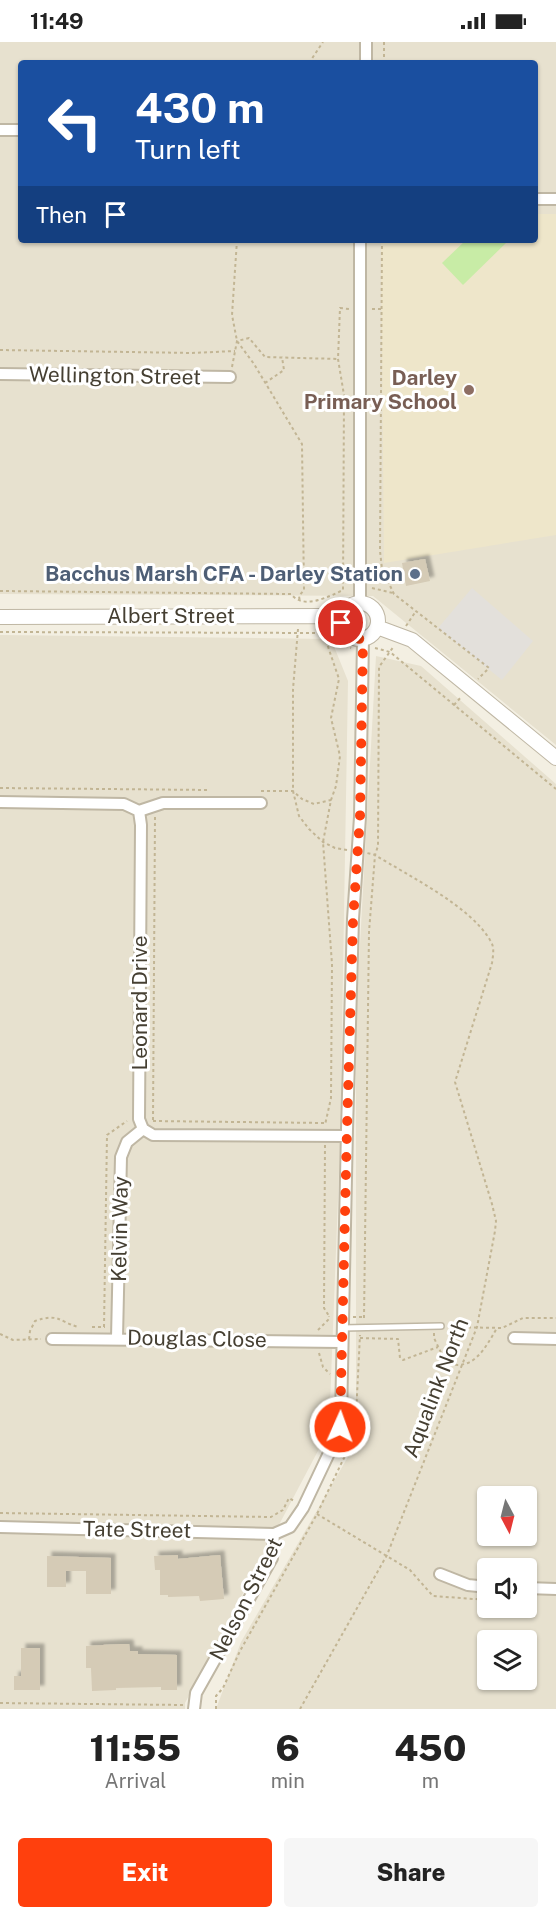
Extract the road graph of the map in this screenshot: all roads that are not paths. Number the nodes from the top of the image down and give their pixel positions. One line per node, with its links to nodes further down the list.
1 (366, 42): 2 (street)
2 (366, 60)
3 (0, 130): 4 (street)
4 (18, 130)
5 (538, 199): 6 (street)
6 (556, 199)
7 (360, 243): 10 (street)
8 (0, 374): 9 (street, Wellington Street)
9 (230, 377)
10 (360, 603): 12 (street); 13 (street)
11 (0, 617): 12 (street, Albert Street)
12 (341, 618): 14 (street)
13 (377, 627): 14 (street); 15 (street)
14 (363, 644): 20 (street, Nelson Street)
15 (556, 758)
16 (0, 802): 18 (street)
17 (261, 803): 18 (street)
18 (139, 812): 19 (street, Leonard Drive)
19 (141, 1124): 20 (street); 23 (street, Kelvin Way)
20 (347, 1136): 22 (street, Nelson Street)
21 (441, 1326): 22 (lane)
22 (342, 1328): 27 (street, Nelson Street)
23 (117, 1338): 25 (street, Douglas Close); 27 (street, Douglas Close)
24 (514, 1338): 26 (street)
25 (52, 1339)
26 (556, 1339)
27 (342, 1342): 29 (street, Nelson Street)
28 (0, 1527): 29 (street, Tate Street)
29 (274, 1534): 34 (street, Nelson Street)
30 (440, 1574): 31 (street)
31 (477, 1586)
32 (537, 1588): 33 (street)
33 (556, 1589)
34 (194, 1707)

